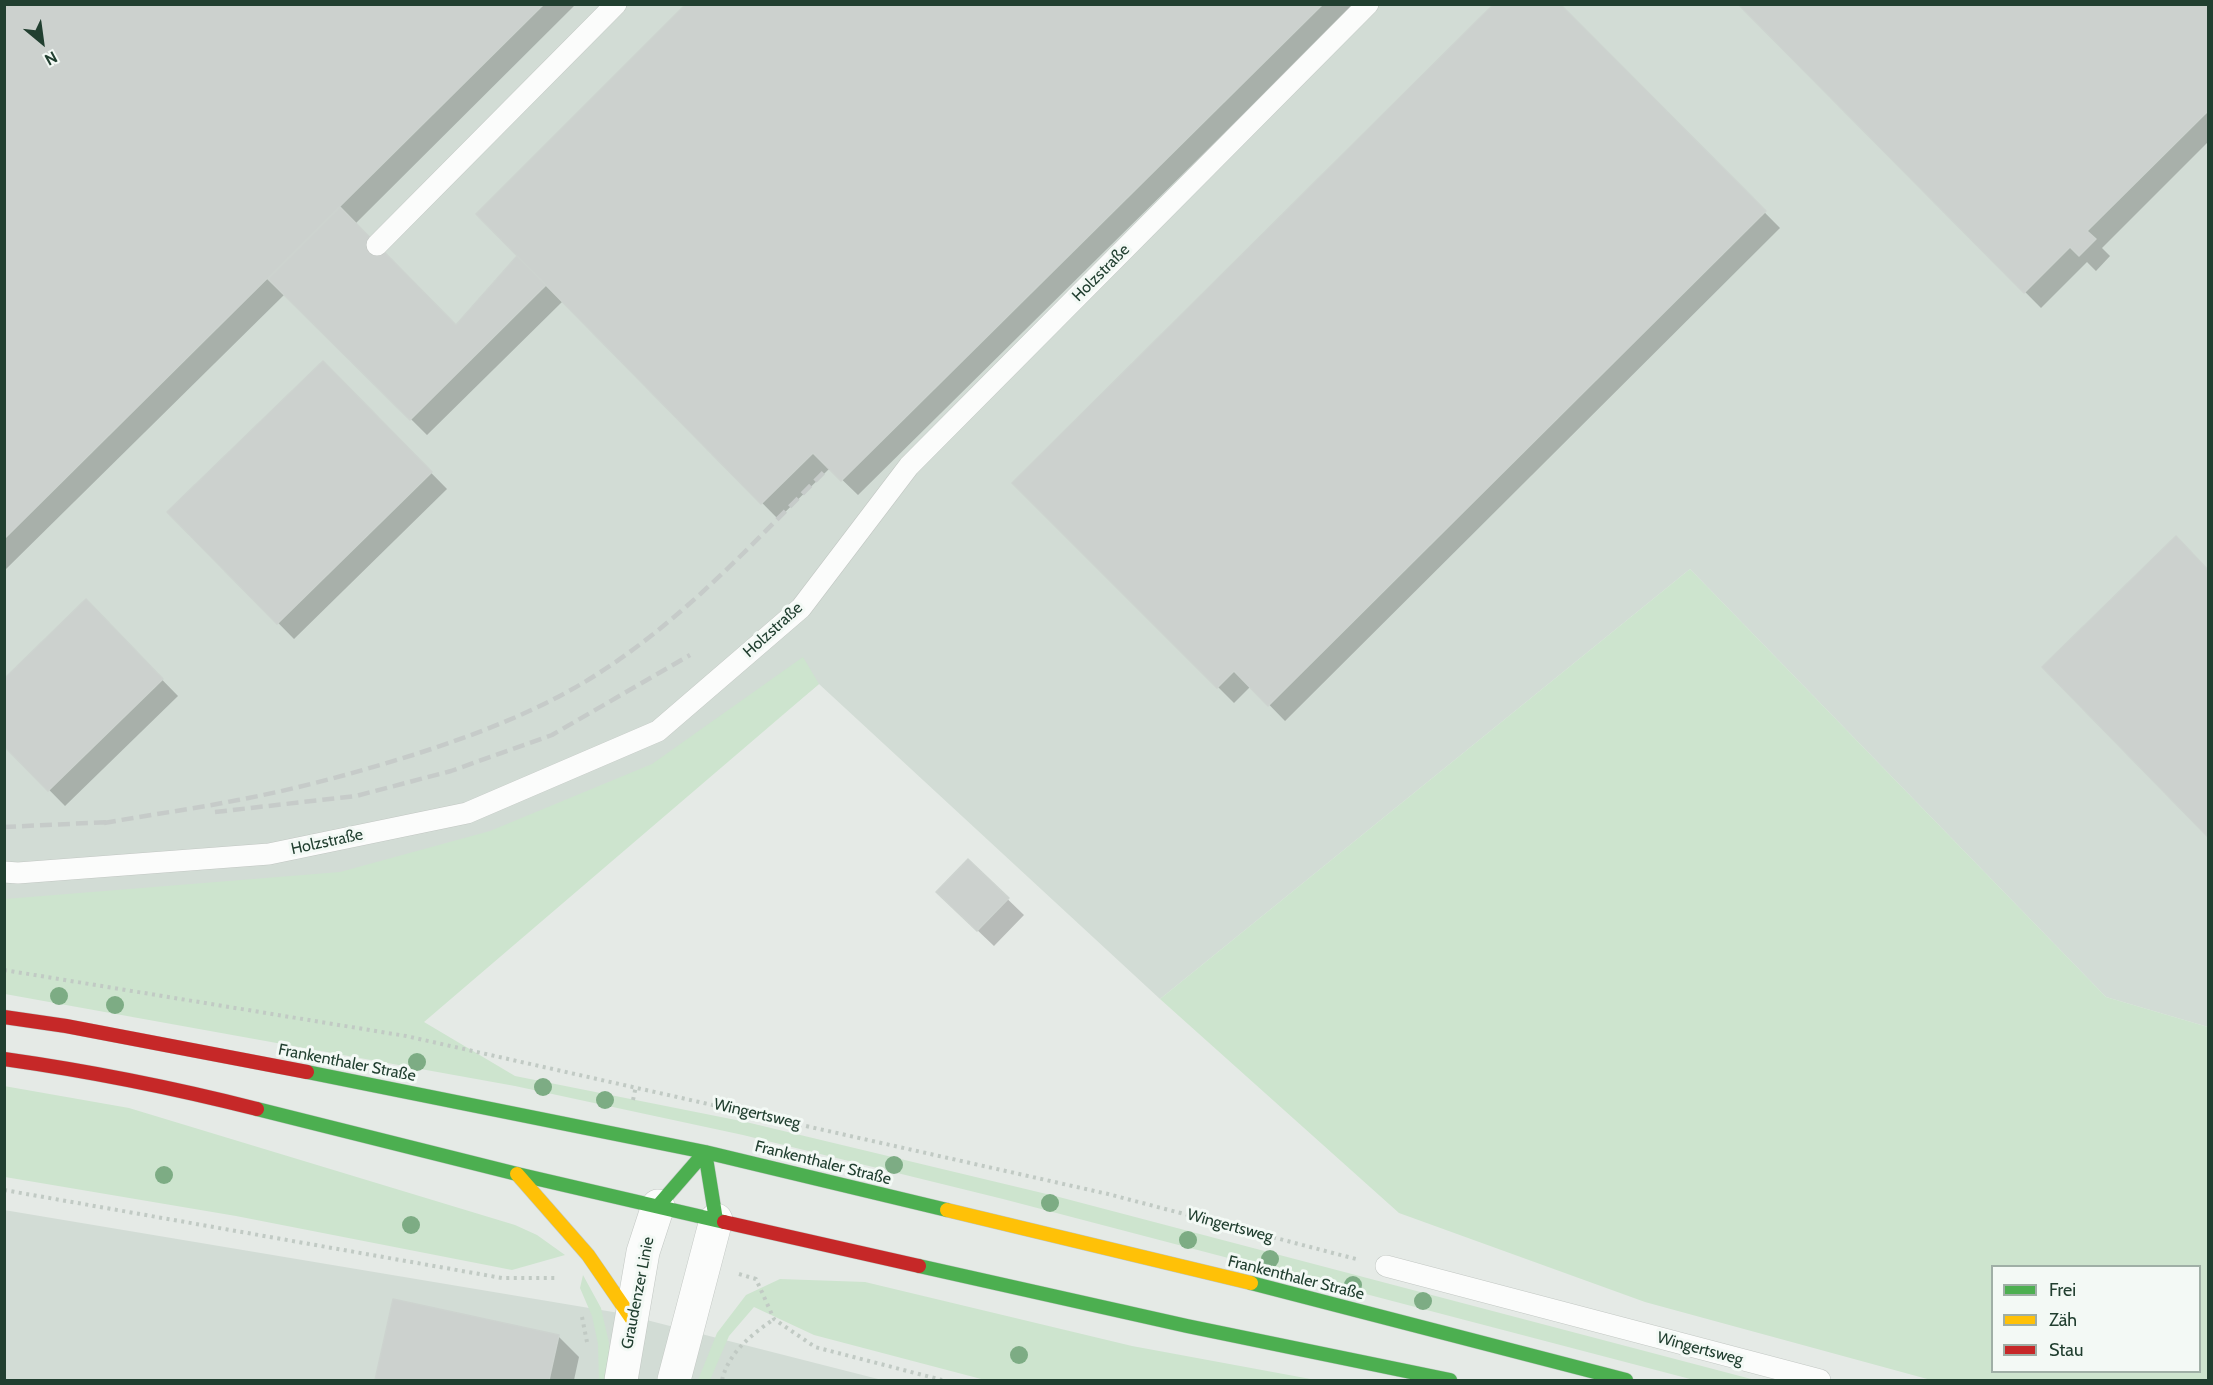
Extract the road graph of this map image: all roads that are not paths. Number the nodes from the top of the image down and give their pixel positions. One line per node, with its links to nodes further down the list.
1 (616, 4): 3 (lane)
2 (1368, 4): 4 (lane, Holzstraße)
3 (377, 245)
4 (4, 872)
5 (4, 1017): 7 (main road, Frankenthaler Straße)
6 (4, 1059): 8 (main road)
7 (705, 1152): 9 (main road); 10 (main road); 16 (main road, Frankenthaler Straße)
8 (517, 1174): 9 (main road); 12 (main road)
9 (658, 1206): 10 (main road); 12 (street, Graudenzer Linie)
10 (716, 1220): 14 (street); 15 (main road)
11 (1386, 1266): 17 (lane, Wingertsweg)
12 (632, 1319): 13 (street, Graudenzer Linie)
13 (621, 1380)
14 (674, 1380)
15 (1450, 1380)
16 (1626, 1380)
17 (1820, 1380)

